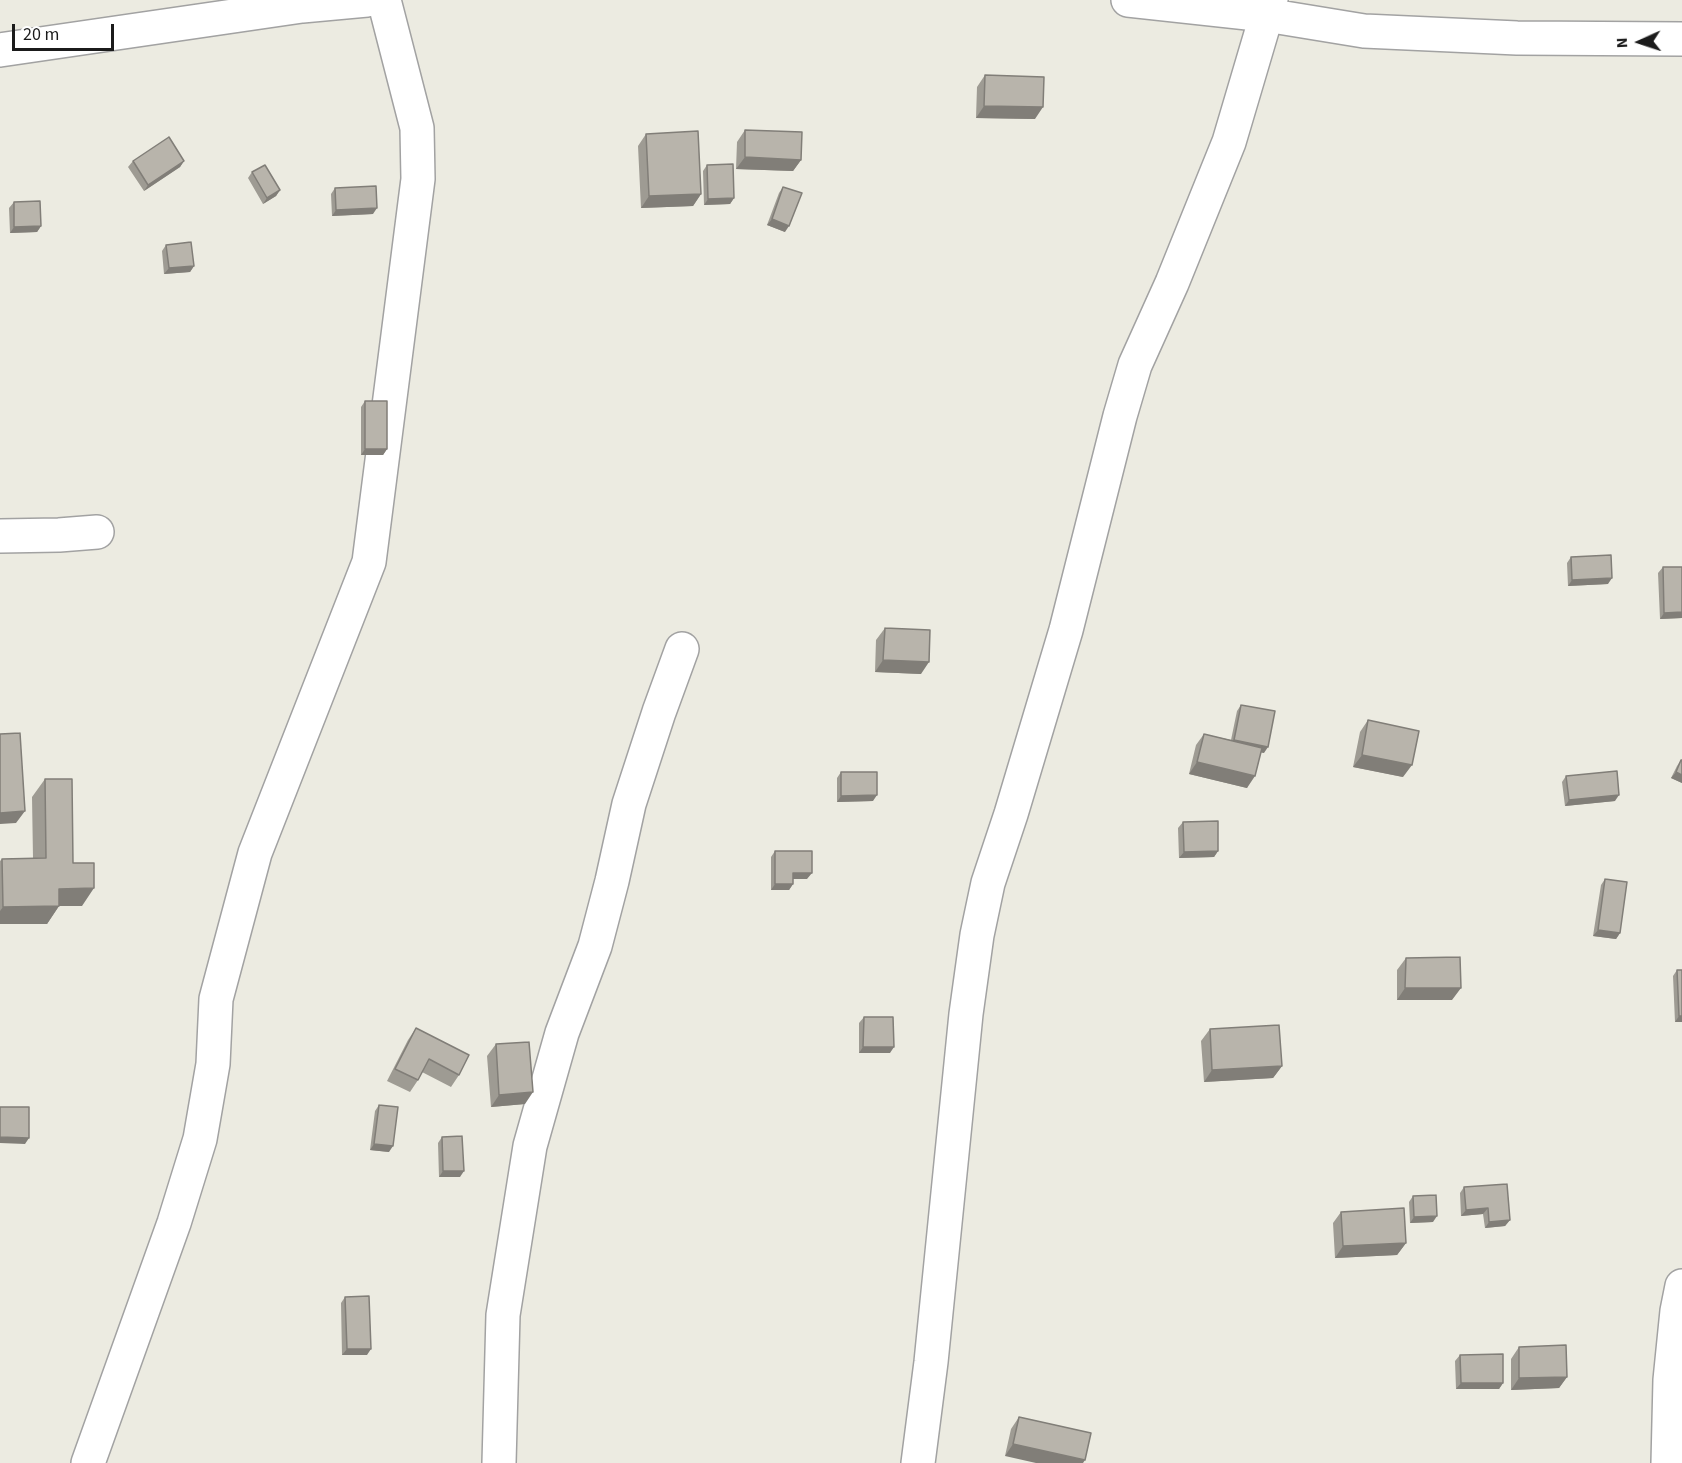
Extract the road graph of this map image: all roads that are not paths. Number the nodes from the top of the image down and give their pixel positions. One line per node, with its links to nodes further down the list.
1 (367, 0): 6 (street)
2 (384, 0): 11 (street)
3 (1128, 0): 4 (street)
4 (1268, 7): 5 (street); 13 (street)
5 (1682, 39)
6 (0, 51)
7 (97, 532): 8 (street)
8 (0, 536)
9 (682, 649): 12 (street)
10 (1682, 1286): 14 (street)
11 (88, 1463)
12 (499, 1463)
13 (918, 1463)
14 (1668, 1463)

